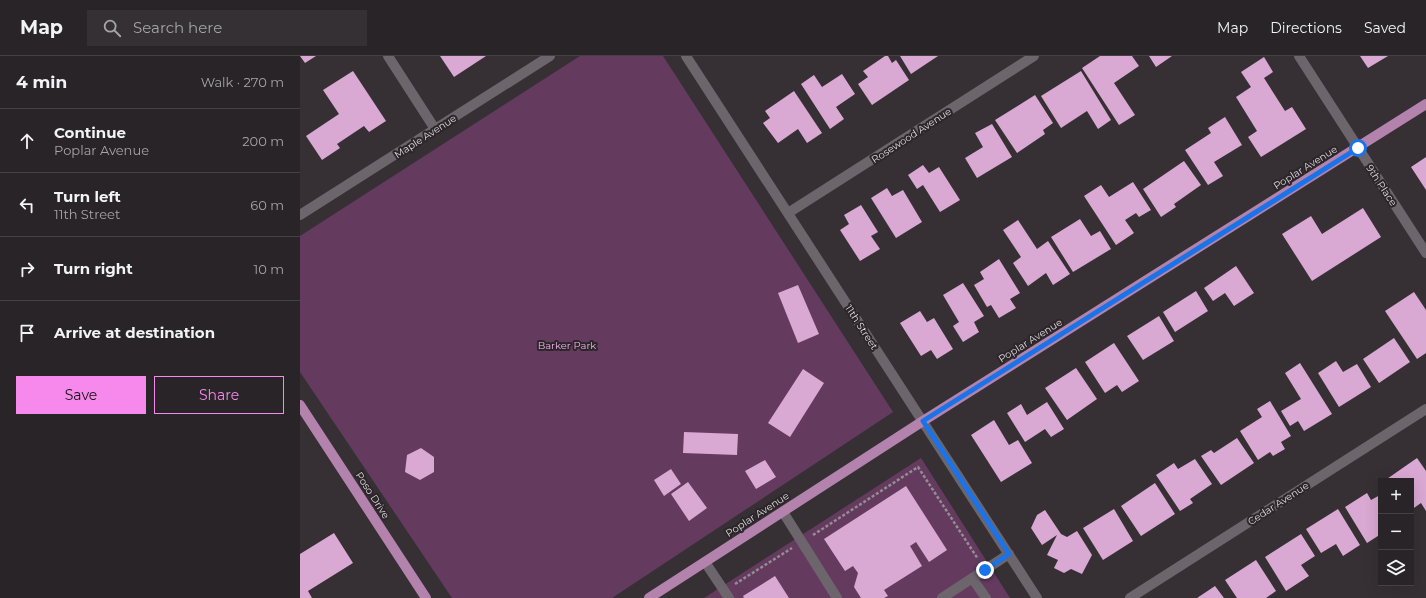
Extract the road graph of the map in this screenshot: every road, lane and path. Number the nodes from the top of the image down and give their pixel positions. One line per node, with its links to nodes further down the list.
1 (388, 56): 7 (street)
2 (550, 56): 7 (street, Maple Avenue)
3 (686, 56): 9 (street, 11th Street)
4 (1034, 56): 9 (street, Rosewood Avenue)
5 (1299, 56): 8 (street, 9th Place)
6 (1426, 104): 8 (main road, Poplar Avenue)
7 (435, 129): 10 (street, Maple Avenue)
8 (1358, 148): 11 (street, 9th Place); 14 (main road, Poplar Avenue)
9 (788, 213): 14 (street, 11th Street)
10 (300, 216)
11 (1426, 253)
12 (300, 405): 23 (main road, Poso Drive)
13 (1426, 409): 28 (street, Cedar Avenue)
14 (923, 421): 15 (main road, Poplar Avenue); 17 (street, 11th Street)
15 (783, 512): 16 (street); 18 (main road, Poplar Avenue)
16 (801, 542): 19 (path); 21 (path); 22 (street)
17 (1009, 554): 19 (street); 27 (street, 11th Street)
18 (705, 562): 21 (street); 24 (main road, Poplar Avenue)
19 (985, 570): 20 (street)
20 (972, 578): 25 (street); 26 (street)
21 (726, 595)
22 (834, 597)
23 (426, 598)
24 (649, 598)
25 (942, 598)
26 (986, 598)
27 (1037, 598)
28 (1130, 598)

